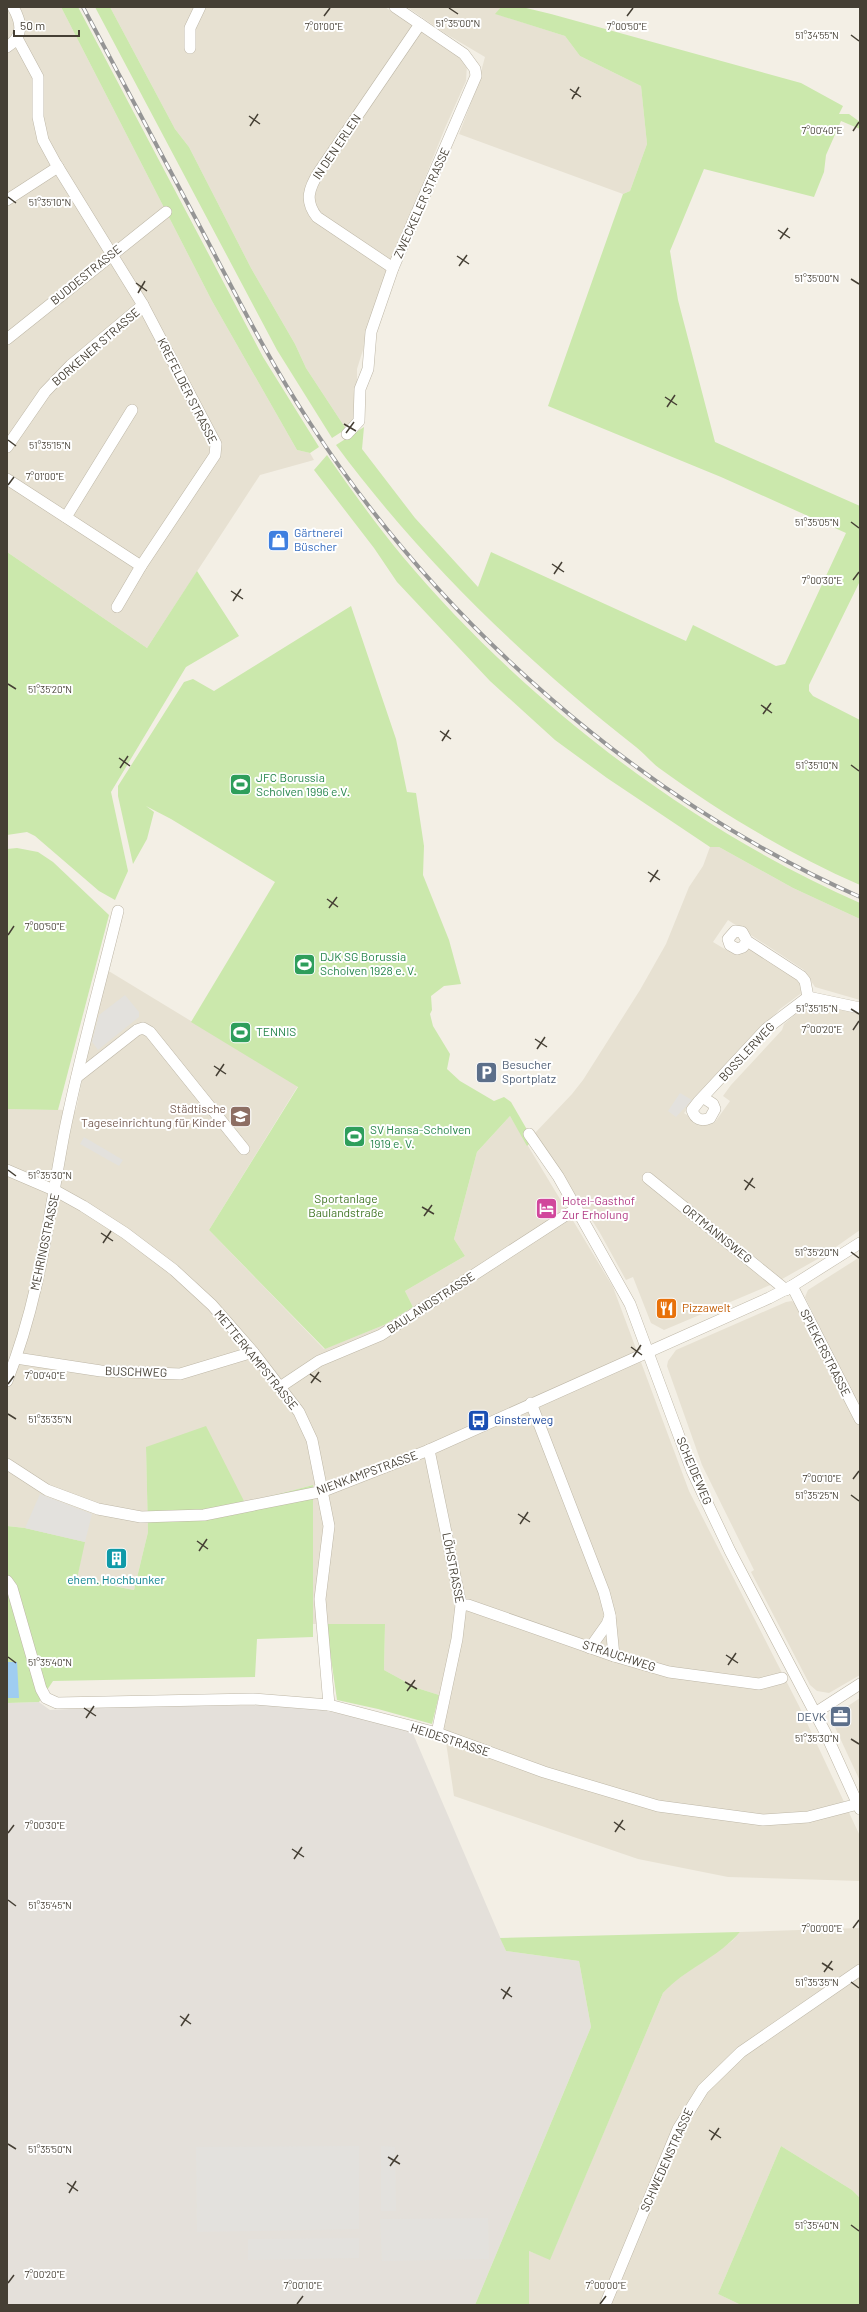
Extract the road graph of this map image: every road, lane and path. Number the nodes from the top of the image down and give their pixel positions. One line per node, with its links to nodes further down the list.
1 (13, 7): 5 (street)
2 (200, 7): 7 (street)
3 (396, 7): 4 (street, ZWECKELER STRASSE)
4 (420, 24): 12 (street, ZWECKELER STRASSE); 12 (street, IN DEN ERLEN)
5 (17, 38): 6 (street); 8 (street, KREFELDER STRASSE)
6 (7, 47)
7 (190, 48)
8 (58, 167): 9 (street); 11 (street, KREFELDER STRASSE)
9 (7, 200)
10 (166, 212): 11 (street, BUDDESTRASSE)
11 (112, 254): 13 (street, KREFELDER STRASSE); 14 (street, BUDDESTRASSE)
12 (393, 268): 16 (street, ZWECKELER STRASSE)
13 (143, 305): 17 (street, BORKENER STRASSE); 20 (street, KREFELDER STRASSE)
14 (7, 339)
15 (132, 410): 19 (street)
16 (347, 434)
17 (7, 447)
18 (7, 480): 19 (street)
19 (66, 517): 20 (street)
20 (141, 566): 21 (street, KREFELDER STRASSE)
21 (117, 607)
22 (118, 911): 26 (street, MEHRINGSTRASSE)
23 (747, 941): 24 (street)
24 (808, 997): 25 (street); 27 (street, BOSSLERWEG)
25 (860, 1008)
26 (77, 1077): 29 (street); 32 (street, MEHRINGSTRASSE)
27 (704, 1098)
28 (529, 1134): 33 (street, SCHEIDEWEG)
29 (244, 1149)
30 (7, 1170): 32 (street, METTERKAMPSTRASSE)
31 (648, 1178): 35 (street, ORTMANNSWEG)
32 (56, 1191): 37 (street, METTERKAMPSTRASSE); 38 (street, MEHRINGSTRASSE)
33 (577, 1208): 36 (street, SCHEIDEWEG); 40 (street, BAULANDSTRASSE)
34 (860, 1243): 35 (street, NIENKAMPSTRASSE)
35 (789, 1288): 36 (street, NIENKAMPSTRASSE); 42 (street, SPIEKERSTRASSE)
36 (646, 1351): 41 (street, NIENKAMPSTRASSE); 54 (street, SCHEIDEWEG)
37 (253, 1352): 38 (street, BUSCHWEG); 40 (street, METTERKAMPSTRASSE)
38 (16, 1358): 39 (street, MEHRINGSTRASSE)
39 (7, 1381)
40 (280, 1387): 45 (street, METTERKAMPSTRASSE)
41 (531, 1403): 43 (street, NIENKAMPSTRASSE); 48 (street)
42 (860, 1419)
43 (428, 1450): 45 (street, NIENKAMPSTRASSE); 47 (street, LÖHSTRASSE)
44 (7, 1464): 45 (street, NIENKAMPSTRASSE)
45 (324, 1491): 53 (street, METTERKAMPSTRASSE)
46 (7, 1581): 53 (street, HEIDESTRASSE)
47 (461, 1605): 49 (street, STRAUCHWEG); 55 (street, LÖHSTRASSE)
48 (610, 1615): 49 (street); 50 (street)
49 (590, 1648): 50 (street, STRAUCHWEG)
50 (614, 1656): 51 (street, STRAUCHWEG)
51 (782, 1678)
52 (860, 1684): 54 (street)
53 (329, 1705): 55 (street, HEIDESTRASSE)
54 (814, 1713): 56 (street, SCHEIDEWEG)
55 (437, 1733): 56 (street, HEIDESTRASSE)
56 (859, 1807)
57 (860, 1970): 58 (street, SCHWEDENSTRASSE)
58 (605, 2305)

